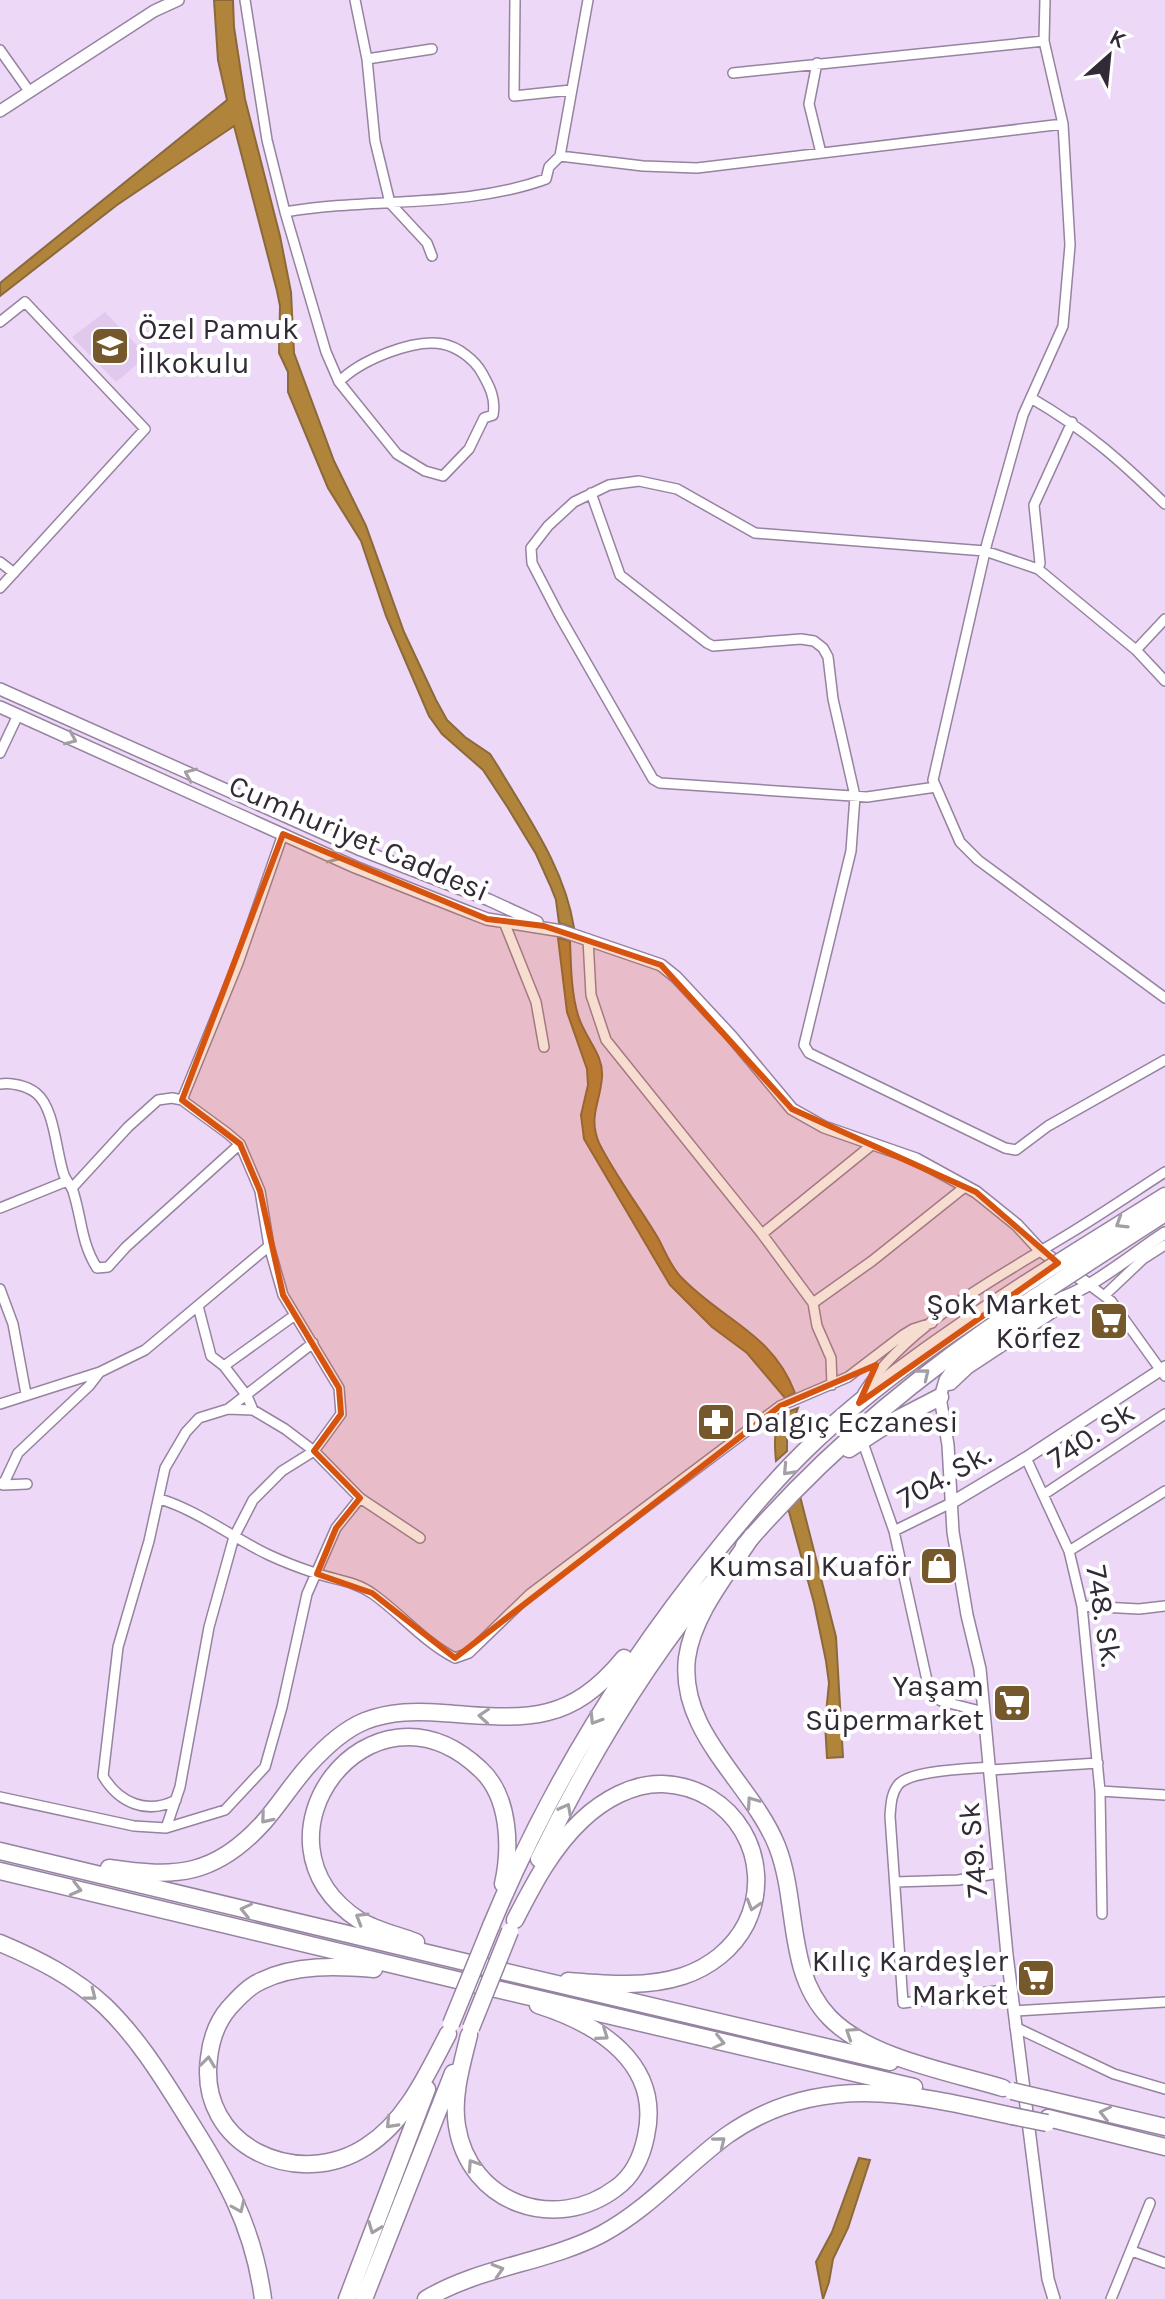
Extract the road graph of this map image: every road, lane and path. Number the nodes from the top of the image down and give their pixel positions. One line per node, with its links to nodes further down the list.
1 (178, 0): 14 (street)
2 (245, 0): 20 (street)
3 (355, 0): 10 (street)
4 (515, 0): 13 (street)
5 (588, 0): 13 (street)
6 (1045, 0): 7 (street)
7 (1044, 41): 11 (street); 16 (street)
8 (432, 49): 10 (street)
9 (0, 50): 14 (street)
10 (367, 59): 19 (street)
11 (817, 63): 12 (street); 17 (street)
12 (733, 73)
13 (571, 90): 18 (street)
14 (29, 91): 15 (street)
15 (0, 111)
16 (1063, 124): 17 (street); 24 (street)
17 (821, 153): 18 (street)
18 (560, 156): 19 (street)
19 (390, 203): 20 (street); 21 (street)
20 (285, 212): 23 (street)
21 (432, 256)
22 (0, 322): 31 (street)
23 (339, 382): 23 (street)
24 (1031, 398): 25 (street); 28 (street)
25 (1072, 422): 27 (street); 30 (street)
26 (591, 493): 28 (street); 41 (street); 41 (street)
27 (1165, 504)
28 (985, 551): 30 (street); 40 (street)
29 (0, 562): 31 (street)
30 (1038, 569): 34 (street)
31 (14, 573): 32 (street)
32 (0, 588)
33 (1165, 619): 34 (street)
34 (1136, 650): 35 (street)
35 (1165, 681)
36 (0, 689): 44 (street, one-way to 36)
37 (0, 707): 38 (street, Cumhuriyet Caddesi)
38 (18, 715): 39 (street); 42 (street, Cumhuriyet Caddesi, one-way to 42)
39 (0, 753)
40 (936, 787): 41 (street); 46 (street)
41 (855, 796): 48 (street)
42 (283, 834): 43 (street, Cumhuriyet Caddesi, one-way to 43); 50 (street)
43 (504, 922): 44 (street, Cumhuriyet Caddesi); 47 (street)
44 (544, 926): 45 (street, Cumhuriyet Caddesi)
45 (588, 939): 52 (street, Cumhuriyet Caddesi); 60 (street)
46 (1165, 998)
47 (544, 1047)
48 (1165, 1060)
49 (0, 1084): 54 (street)
50 (182, 1100): 51 (street); 54 (street)
51 (240, 1144): 54 (street); 62 (street)
52 (873, 1144): 55 (street, Cumhuriyet Caddesi); 60 (street)
53 (1165, 1172): 63 (street)
54 (70, 1184): 57 (street)
55 (966, 1186): 63 (street, Cumhuriyet Caddesi); 69 (street)
56 (1165, 1196): 64 (highway, one-way to 64)
57 (0, 1208)
58 (1165, 1213): 64 (highway)
59 (1165, 1233): 65 (street)
60 (762, 1234): 69 (street)
61 (1165, 1245): 68 (street)
62 (269, 1246): 70 (street); 71 (street)
63 (1040, 1250): 65 (street, Cumhuriyet Caddesi); 72 (street)
64 (1082, 1257): 67 (highway, bridge)
65 (1088, 1284): 68 (street); 78 (street)
66 (0, 1289): 79 (street)
67 (1029, 1291): 81 (highway); 89 (highway, one-way to 67)
68 (1105, 1295): 75 (street)
69 (813, 1303): 77 (street)
70 (198, 1306): 74 (street); 76 (street)
71 (295, 1315): 73 (street); 74 (street)
72 (932, 1323): 77 (street); 81 (street)
73 (313, 1343): 80 (street); 87 (street)
74 (224, 1366): 80 (street)
75 (1164, 1371): 88 (street, 704. Sk.)
76 (100, 1372): 79 (street); 90 (street)
77 (832, 1385): 103 (street)
78 (942, 1391): 86 (highway); 96 (street, 749. Sk)
79 (26, 1394): 82 (street)
80 (247, 1396): 83 (street); 84 (street)
81 (859, 1403): 102 (highway, one-way to 102)
82 (0, 1404)
83 (228, 1409): 84 (street); 95 (street)
84 (253, 1410): 87 (street)
85 (1165, 1414): 93 (street, 740. Sk)
86 (862, 1439): 89 (highway); 97 (street)
87 (314, 1451): 94 (street); 99 (street)
88 (1026, 1458): 93 (street, 748. Sk.); 96 (street, 704. Sk.)
89 (820, 1465): 98 (highway)
90 (2, 1484): 91 (street)
91 (27, 1484)
92 (1165, 1491): 101 (street)
93 (1043, 1495): 101 (street, 748. Sk.)
94 (360, 1498): 100 (street); 103 (street)
95 (160, 1499): 99 (street); 112 (street)
96 (951, 1503): 97 (street, 704. Sk.); 106 (street, 749. Sk)
97 (894, 1531): 106 (street, 704. Sk.)
98 (752, 1536): 120 (highway, one-way to 98); 132 (highway, one-way to 98)
99 (234, 1537): 103 (street); 112 (street)
100 (420, 1538)
101 (1069, 1551): 104 (street, 748. Sk.)
102 (699, 1573): 114 (highway, one-way to 114); 119 (highway, one-way to 119)
103 (317, 1574): 113 (street)
104 (1082, 1606): 105 (street); 107 (street, 748. Sk.)
105 (1165, 1606)
106 (984, 1712): 108 (street, 749. Sk)
107 (1098, 1763): 108 (street); 109 (street, 748. Sk.)
108 (990, 1769): 116 (street, 749. Sk); 117 (street)
109 (1100, 1791): 110 (street); 118 (street, 748. Sk.)
110 (1165, 1795)
111 (0, 1797): 113 (street)
112 (176, 1800): 113 (street)
113 (166, 1828)
114 (0, 1850): 122 (highway, one-way to 114)
115 (0, 1871): 123 (highway, one-way to 123)
116 (1000, 1873): 117 (street); 125 (street, 749. Sk)
117 (895, 1882): 125 (street)
118 (1102, 1914)
119 (493, 1922): 122 (highway, one-way to 119); 129 (highway, bridge)
120 (512, 1926): 122 (highway, one-way to 122); 130 (highway, bridge)
121 (0, 1943): 139 (highway, one-way to 139)
122 (485, 1967): 132 (highway)
123 (460, 1981): 124 (highway); 129 (highway, one-way to 123)
124 (479, 1985): 130 (highway, one-way to 130); 133 (highway, one-way to 133)
125 (1011, 1989): 127 (street, 749. Sk)
126 (1165, 2002): 127 (street)
127 (1014, 2011): 128 (street, 749. Sk)
128 (1015, 2027): 131 (street); 143 (street, 749. Sk)
129 (450, 2029): 140 (highway, one-way to 140)
130 (470, 2032): 141 (highway)
131 (1165, 2089)
132 (1008, 2090): 134 (highway, one-way to 132, bridge)
133 (1012, 2113): 135 (highway, bridge); 142 (highway, one-way to 133)
134 (1165, 2127)
135 (1165, 2147)
136 (1150, 2203): 137 (street)
137 (1132, 2251): 138 (street); 144 (street)
138 (1165, 2263)
139 (263, 2299)
140 (347, 2299)
141 (364, 2299)
142 (426, 2299)
143 (1054, 2299)
144 (1111, 2299)

